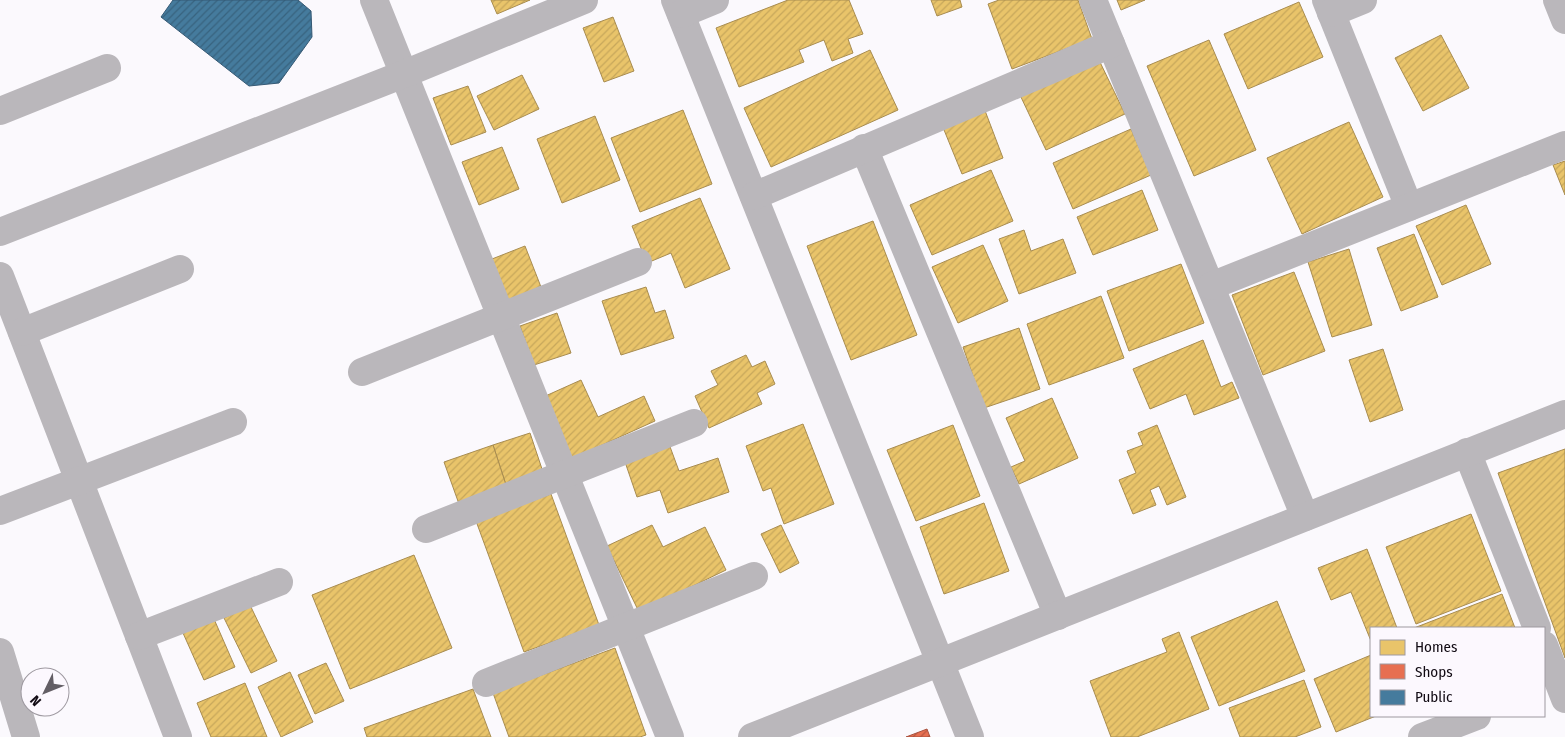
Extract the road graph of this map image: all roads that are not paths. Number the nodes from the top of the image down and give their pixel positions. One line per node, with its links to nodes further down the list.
1 (374, 0): 12 (street)
2 (584, 0): 12 (street)
3 (715, 0): 8 (street)
4 (1093, 0): 10 (street)
5 (1363, 0): 7 (street)
6 (1557, 0): 9 (street)
7 (1329, 6): 17 (street)
8 (678, 7): 16 (street)
9 (1565, 20)
10 (1112, 44): 15 (street); 22 (street)
11 (107, 68): 13 (street)
12 (404, 74): 18 (street); 23 (street)
13 (0, 111)
14 (1565, 145): 17 (street)
15 (864, 148): 16 (street); 37 (street)
16 (754, 196): 43 (street)
17 (1409, 207): 22 (street)
18 (0, 232)
19 (638, 262): 23 (street)
20 (180, 269): 24 (street)
21 (0, 276): 24 (street)
22 (1211, 286): 33 (street)
23 (501, 317): 25 (street); 30 (street)
24 (22, 332): 31 (street)
25 (362, 372)
26 (1565, 414): 29 (street)
27 (233, 422): 31 (street)
28 (694, 423): 30 (street)
29 (1467, 452): 33 (street); 39 (street)
30 (565, 474): 34 (street); 38 (street)
31 (79, 481): 32 (street); 40 (street)
32 (0, 511)
33 (1305, 517): 37 (street)
34 (426, 529)
35 (754, 576): 38 (street)
36 (279, 582): 40 (street)
37 (1058, 616): 43 (street)
38 (626, 627): 44 (street); 49 (street)
39 (1537, 627)
40 (139, 636): 48 (street)
41 (1545, 650): 45 (street)
42 (0, 652): 47 (street)
43 (940, 662): 50 (street); 51 (street)
44 (486, 683)
45 (1556, 691)
46 (1474, 717): 52 (street)
47 (16, 730)
48 (178, 737)
49 (670, 737)
50 (752, 737)
51 (970, 737)
52 (1422, 737)

